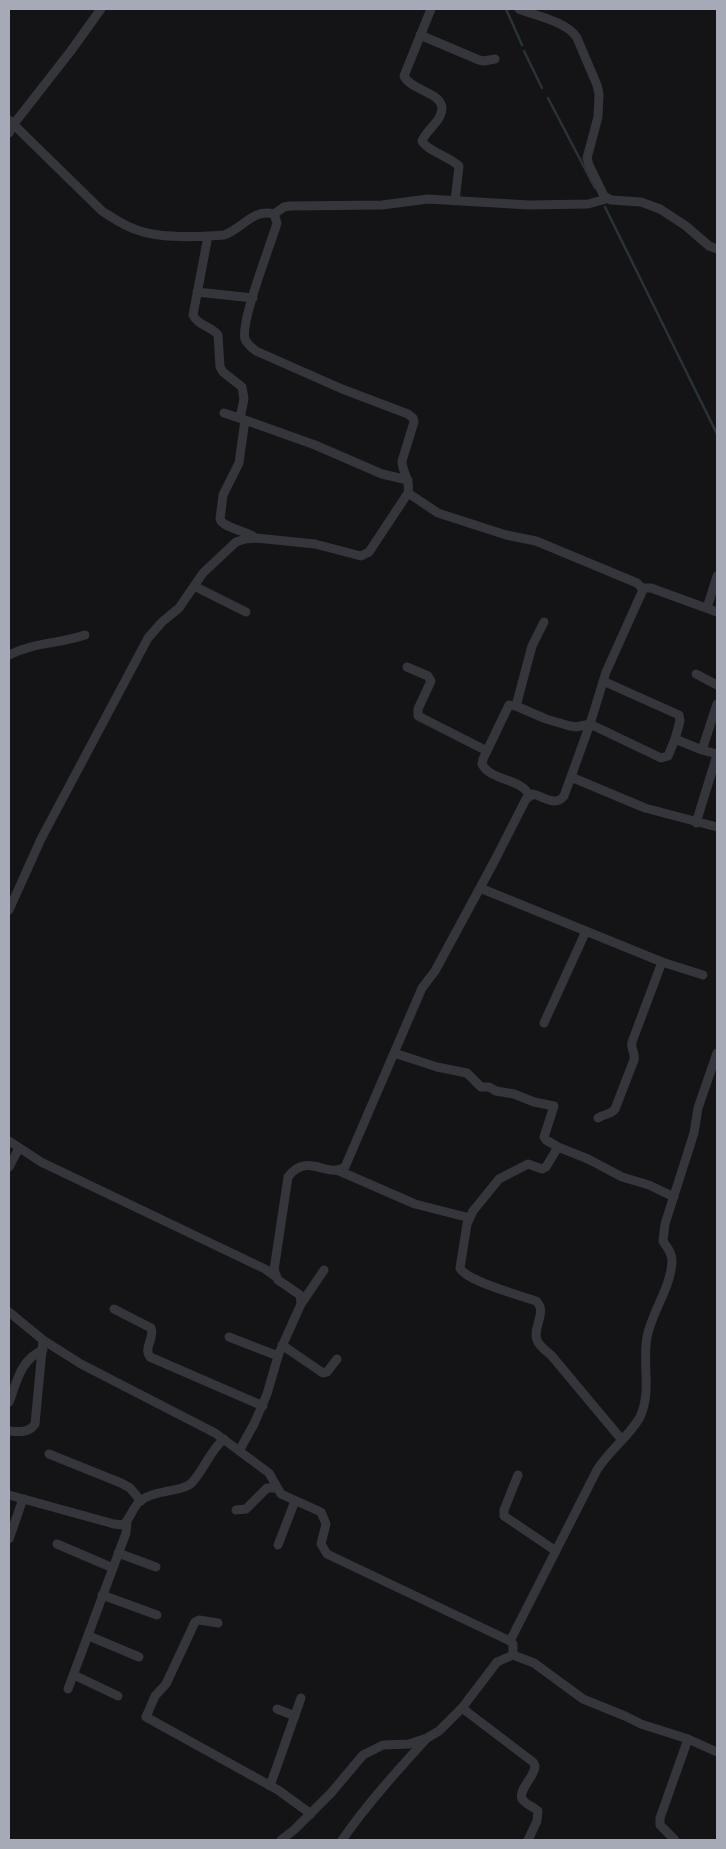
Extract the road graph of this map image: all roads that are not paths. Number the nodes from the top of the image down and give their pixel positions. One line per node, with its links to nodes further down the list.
1 (101, 9): 7 (street)
2 (431, 9): 5 (street)
3 (519, 9): 4 (street)
4 (541, 13): 8 (street)
5 (420, 36): 6 (street); 9 (street)
6 (495, 59)
7 (10, 126): 11 (street)
8 (606, 199): 9 (street); 12 (street)
9 (455, 201): 10 (street)
10 (274, 214): 11 (street); 14 (street)
11 (208, 236): 13 (street)
12 (717, 249)
13 (197, 292): 14 (street); 16 (street)
14 (253, 298): 17 (street)
15 (224, 413): 16 (street)
16 (243, 419): 17 (street); 19 (street)
17 (408, 480): 18 (street)
18 (408, 493): 19 (street); 22 (street)
19 (256, 538): 21 (street)
20 (717, 576): 23 (street)
21 (194, 586): 24 (street); 45 (street)
22 (642, 588): 23 (street); 31 (street)
23 (707, 608): 25 (street)
24 (246, 612)
25 (717, 612)
26 (544, 622): 34 (street)
27 (85, 635): 28 (street)
28 (9, 655)
29 (407, 667): 38 (street)
30 (696, 674): 32 (street)
31 (603, 681): 35 (street); 36 (street)
32 (717, 685)
33 (717, 704): 37 (street)
34 (516, 706): 35 (street); 38 (street)
35 (590, 724): 36 (street); 40 (street)
36 (675, 739): 37 (street)
37 (702, 750): 39 (street)
38 (486, 751): 41 (street)
39 (717, 754): 42 (street)
40 (570, 777): 41 (street); 42 (street)
41 (529, 795): 44 (street)
42 (696, 823): 43 (street)
43 (717, 827)
44 (480, 888): 46 (street); 50 (street)
45 (9, 910)
46 (586, 932): 47 (street); 49 (street)
47 (662, 962): 48 (street); 52 (street)
48 (703, 975)
49 (544, 1023)
50 (394, 1053): 54 (street); 57 (street)
51 (717, 1054): 58 (street)
52 (598, 1118)
53 (9, 1142): 55 (street)
54 (558, 1147): 58 (street); 59 (street)
55 (19, 1148): 56 (street); 61 (street)
56 (9, 1167)
57 (337, 1170): 59 (street); 61 (street)
58 (674, 1197): 75 (street)
59 (470, 1218): 75 (street)
60 (324, 1270): 62 (street)
61 (275, 1276): 62 (street)
62 (301, 1304): 67 (street)
63 (114, 1309): 72 (street)
64 (9, 1312): 66 (street)
65 (229, 1337): 69 (street)
66 (43, 1340): 68 (street); 74 (street)
67 (282, 1345): 69 (street); 70 (street)
68 (42, 1350): 71 (street); 73 (street)
69 (278, 1356): 72 (street)
70 (337, 1359)
71 (9, 1402)
72 (263, 1406): 76 (street)
73 (9, 1431)
74 (224, 1439): 76 (street); 82 (street)
75 (622, 1440): 89 (street)
76 (239, 1451): 79 (street)
77 (49, 1454): 82 (street)
78 (518, 1475): 89 (street)
79 (277, 1488): 83 (street); 84 (street)
80 (9, 1495): 81 (street)
81 (23, 1499): 85 (street); 86 (street)
82 (141, 1501): 85 (street)
83 (296, 1501): 88 (street); 97 (street)
84 (236, 1510)
85 (127, 1522): 90 (street)
86 (9, 1539)
87 (57, 1544): 91 (street)
88 (278, 1545)
89 (556, 1551): 97 (street)
90 (118, 1553): 91 (street); 92 (street)
91 (113, 1568): 93 (street)
92 (156, 1568)
93 (102, 1595): 94 (street); 96 (street)
94 (157, 1615)
95 (218, 1622): 110 (street)
96 (89, 1636): 99 (street); 100 (street)
97 (510, 1641): 98 (street)
98 (513, 1655): 104 (street); 108 (street)
99 (140, 1657)
100 (74, 1675): 101 (street); 102 (street)
101 (68, 1689)
102 (118, 1696)
103 (301, 1698): 106 (street)
104 (462, 1708): 107 (street); 114 (street)
105 (277, 1709): 106 (street)
106 (295, 1716): 110 (street)
107 (427, 1738): 111 (street); 113 (street)
108 (688, 1740): 109 (street); 115 (street)
109 (717, 1752)
110 (270, 1786): 111 (street)
111 (311, 1814): 112 (street)
112 (281, 1840)
113 (342, 1840)
114 (528, 1840)
115 (676, 1840)

